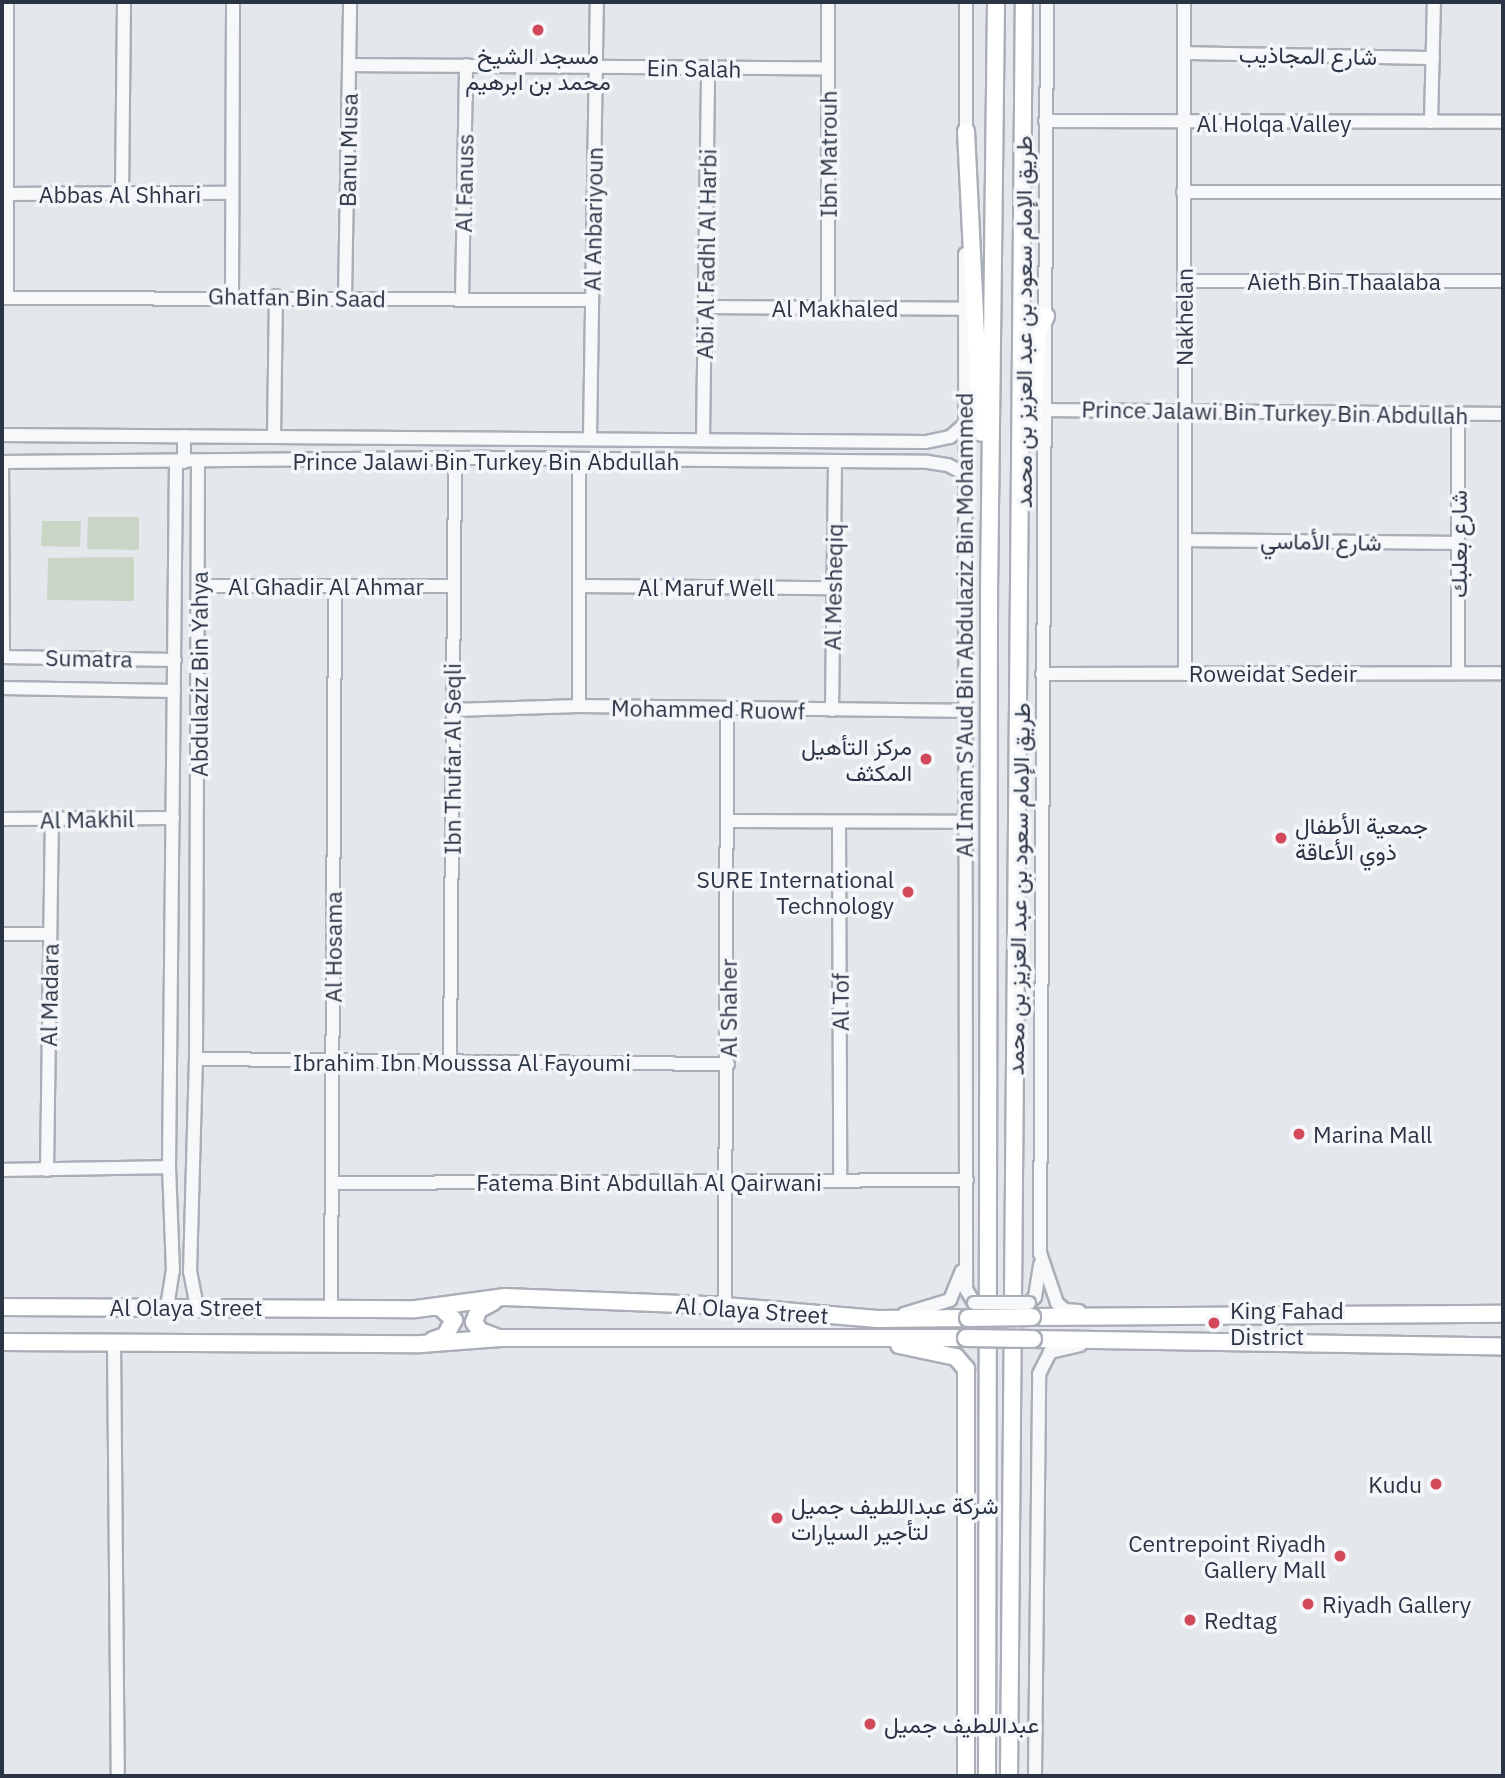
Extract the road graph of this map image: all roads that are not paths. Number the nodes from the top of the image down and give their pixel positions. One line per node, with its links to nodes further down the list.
1 (7, 2): 28 (street)
2 (124, 2): 29 (street)
3 (233, 2): 27 (street)
4 (350, 2): 15 (street, Banu Musa)
5 (597, 2): 17 (street, Al Anbariyoun)
6 (828, 2): 18 (street, Ibn Matrouh)
7 (966, 2): 24 (street, Al Imam S'Aud Bin Abdulaziz Bin Mohammed)
8 (996, 2): 73 (main road, طريق الإمام سعود بن عبد العزيز بن محمد)
9 (1024, 2): 65 (main road, طريق الإمام سعود بن عبد العزيز بن محمد)
10 (1047, 2): 20 (street)
11 (1184, 2): 13 (street, Nakhelan)
12 (1434, 2): 14 (street)
13 (1184, 53): 14 (street, شارع المجاذيب); 23 (street, Nakhelan)
14 (1433, 58): 21 (street)
15 (349, 65): 16 (street, Ein Salah); 34 (street, Banu Musa)
16 (467, 65): 17 (street, Ein Salah); 36 (street, Al Fanuss)
17 (595, 67): 19 (street, Ein Salah); 37 (street, Al Anbariyoun)
18 (828, 68): 19 (street, Ein Salah); 39 (street, Ibn Matrouh)
19 (708, 69): 38 (street, Abi Al Fadhl Al Harbi)
20 (1045, 121): 23 (street, Al Holqa Valley); 41 (street)
21 (1431, 122): 22 (street, Al Holqa Valley); 23 (street, Al Holqa Valley)
22 (1503, 122)
23 (1183, 124): 25 (street, Nakhelan)
24 (966, 131): 40 (street, Al Imam S'Aud Bin Abdulaziz Bin Mohammed); 73 (main road)
25 (1183, 192): 26 (street); 30 (street, Nakhelan)
26 (1503, 192)
27 (232, 193): 29 (street, Abbas Al Shhari); 32 (street)
28 (8, 194): 29 (street, Abbas Al Shhari); 35 (street)
29 (122, 194)
30 (1184, 281): 31 (street, Aieth Bin Thaalaba); 43 (street, Nakhelan)
31 (1503, 281)
32 (232, 296): 33 (street, Ghatfan Bin Saad); 35 (street, Ghatfan Bin Saad)
33 (276, 296): 34 (street, Ghatfan Bin Saad); 49 (street)
34 (345, 297): 36 (street, Ghatfan Bin Saad)
35 (4, 298)
36 (462, 300): 37 (street, Ghatfan Bin Saad)
37 (592, 300): 50 (street, Al Anbariyoun)
38 (706, 307): 39 (street, Al Makhaled); 52 (street, Abi Al Fadhl Al Harbi)
39 (828, 307): 40 (street, Al Makhaled)
40 (964, 309): 46 (street, Al Imam S'Aud Bin Abdulaziz Bin Mohammed)
41 (1045, 317): 42 (street); 65 (main road)
42 (1046, 410): 43 (street, Prince Jalawi Bin Turkey Bin Abdullah); 78 (street)
43 (1185, 410): 45 (street, Prince Jalawi Bin Turkey Bin Abdullah); 66 (street, Nakhelan)
44 (1503, 414): 45 (street, Prince Jalawi Bin Turkey Bin Abdullah)
45 (1458, 415): 67 (street, شارع بعلبك)
46 (964, 425): 54 (street, Prince Jalawi Bin Turkey Bin Abdullah); 64 (street, Al Imam S'Aud Bin Abdulaziz Bin Mohammed)
47 (2, 435): 48 (street, Prince Jalawi Bin Turkey Bin Abdullah)
48 (184, 436): 49 (street, Prince Jalawi Bin Turkey Bin Abdullah); 62 (street, Abdulaziz Bin Yahya)
49 (274, 437): 53 (street, Prince Jalawi Bin Turkey Bin Abdullah)
50 (590, 437): 51 (street, Prince Jalawi Bin Turkey Bin Abdullah); 52 (street, Prince Jalawi Bin Turkey Bin Abdullah)
51 (508, 439): 53 (street, Prince Jalawi Bin Turkey Bin Abdullah); 57 (street)
52 (703, 439): 54 (street, Prince Jalawi Bin Turkey Bin Abdullah)
53 (489, 440): 56 (street)
54 (926, 442): 61 (street)
55 (455, 458): 56 (street, Prince Jalawi Bin Turkey Bin Abdullah); 60 (street, Prince Jalawi Bin Turkey Bin Abdullah); 70 (street, Ibn Thufar Al Seqli)
56 (489, 458): 57 (street, Prince Jalawi Bin Turkey Bin Abdullah)
57 (507, 459): 58 (street, Prince Jalawi Bin Turkey Bin Abdullah)
58 (579, 461): 63 (street, Prince Jalawi Bin Turkey Bin Abdullah); 71 (street)
59 (2, 462): 62 (street, Prince Jalawi Bin Turkey Bin Abdullah); 74 (street)
60 (198, 462): 62 (street, Prince Jalawi Bin Turkey Bin Abdullah); 68 (street, Abdulaziz Bin Yahya)
61 (928, 462): 63 (street, Prince Jalawi Bin Turkey Bin Abdullah); 64 (street, Prince Jalawi Bin Turkey Bin Abdullah)
62 (180, 463): 75 (street, Abdulaziz Bin Yahya)
63 (835, 463): 72 (street, Al Mesheqiq)
64 (967, 475): 86 (street, Al Imam S'Aud Bin Abdulaziz Bin Mohammed)
65 (1023, 502): 133 (main road, طريق الإمام سعود بن عبد العزيز بن محمد)
66 (1185, 540): 67 (street, شارع الأماسي); 79 (street, Nakhelan)
67 (1457, 542): 76 (street, شارع بعلبك)
68 (200, 586): 69 (street, Al Ghadir Al Ahmar); 94 (street, Abdulaziz Bin Yahya)
69 (335, 586): 70 (street, Al Ghadir Al Ahmar); 99 (street, Al Hosama)
70 (453, 586): 83 (street, Ibn Thufar Al Seqli)
71 (580, 586): 72 (street, Al Maruf Well); 82 (street)
72 (831, 588): 84 (street, Al Mesheqiq)
73 (989, 593): 132 (main road, طريق الإمام سعود بن عبد العزيز بن محمد)
74 (2, 656): 75 (street, Sumatra)
75 (175, 660): 81 (street, Abdulaziz Bin Yahya)
76 (1458, 672): 77 (street, Roweidat Sedeir); 79 (street, Roweidat Sedeir)
77 (1503, 673)
78 (1042, 674): 79 (street, Roweidat Sedeir); 109 (street)
79 (1185, 674)
80 (2, 688): 81 (street, Sumatra)
81 (174, 691): 87 (street, Abdulaziz Bin Yahya)
82 (579, 706): 83 (street, Mohammed Ruowf); 85 (street, Mohammed Ruowf)
83 (453, 710): 98 (street, Ibn Thufar Al Seqli)
84 (832, 710): 85 (street, Mohammed Ruowf); 86 (street, Mohammed Ruowf)
85 (727, 711): 90 (street, Al Shaher)
86 (964, 711): 91 (street, Al Imam S'Aud Bin Abdulaziz Bin Mohammed)
87 (173, 818): 89 (street, Al Makhil); 93 (street, Abdulaziz Bin Yahya)
88 (2, 819): 89 (street, Al Makhil)
89 (52, 820): 96 (street, Al Madara)
90 (729, 821): 92 (street); 100 (street, Al Shaher)
91 (963, 822): 92 (street); 104 (street, Al Imam S'Aud Bin Abdulaziz Bin Mohammed)
92 (839, 824): 106 (street, Al Tof)
93 (173, 886): 94 (street); 101 (street, Abdulaziz Bin Yahya)
94 (197, 887): 97 (street, Abdulaziz Bin Yahya)
95 (2, 934): 96 (street)
96 (50, 934): 103 (street, Al Madara)
97 (196, 1059): 99 (street, Ibrahim Ibn Mousssa Al Fayoumi); 111 (street, Abdulaziz Bin Yahya)
98 (450, 1060): 99 (street, Ibrahim Ibn Mousssa Al Fayoumi); 100 (street, Ibrahim Ibn Mousssa Al Fayoumi)
99 (332, 1062): 107 (street, Al Hosama)
100 (728, 1064): 105 (street, Al Shaher)
101 (169, 1167): 103 (street); 110 (street, Abdulaziz Bin Yahya)
102 (2, 1170): 103 (street)
103 (47, 1170)
104 (967, 1180): 106 (street, Fatema Bint Abdullah Al Qairwani); 108 (street, Al Imam S'Aud Bin Abdulaziz Bin Mohammed)
105 (726, 1181): 106 (street, Fatema Bint Abdullah Al Qairwani); 107 (street, Fatema Bint Abdullah Al Qairwani); 113 (street, Al Shaher)
106 (840, 1181)
107 (332, 1183): 117 (street, Al Hosama)
108 (968, 1247): 119 (street, Al Imam S'Aud Bin Abdulaziz Bin Mohammed, bridge); 122 (street)
109 (1040, 1253): 119 (street); 121 (street)
110 (173, 1271): 111 (street); 115 (street, Abdulaziz Bin Yahya)
111 (190, 1272): 116 (street, Abdulaziz Bin Yahya)
112 (505, 1297): 113 (main road, Al Olaya Street); 118 (main road, Al Olaya Street); 123 (main road)
113 (725, 1306): 122 (main road, Al Olaya Street)
114 (2, 1307): 115 (main road, Al Olaya Street)
115 (167, 1307): 116 (main road, Al Olaya Street)
116 (197, 1307): 117 (main road, Al Olaya Street)
117 (331, 1308): 118 (main road, Al Olaya Street)
118 (416, 1309): 128 (main road)
119 (1030, 1310): 121 (main road, Al Olaya Street); 122 (main road, Al Olaya Street, bridge)
120 (1503, 1314): 121 (main road, Al Olaya Street)
121 (1122, 1315)
122 (877, 1319)
123 (501, 1338): 124 (main road, Al Olaya Street); 128 (main road, Al Olaya Street)
124 (873, 1339): 125 (main road, Al Olaya Street, bridge); 131 (main road)
125 (1116, 1340): 129 (main road, Al Olaya Street); 134 (street)
126 (2, 1342): 127 (main road, Al Olaya Street)
127 (114, 1342): 128 (main road, Al Olaya Street); 130 (street)
128 (421, 1344)
129 (1503, 1346)
130 (118, 1776)
131 (966, 1776)
132 (987, 1776)
133 (1009, 1776)
134 (1035, 1776)

